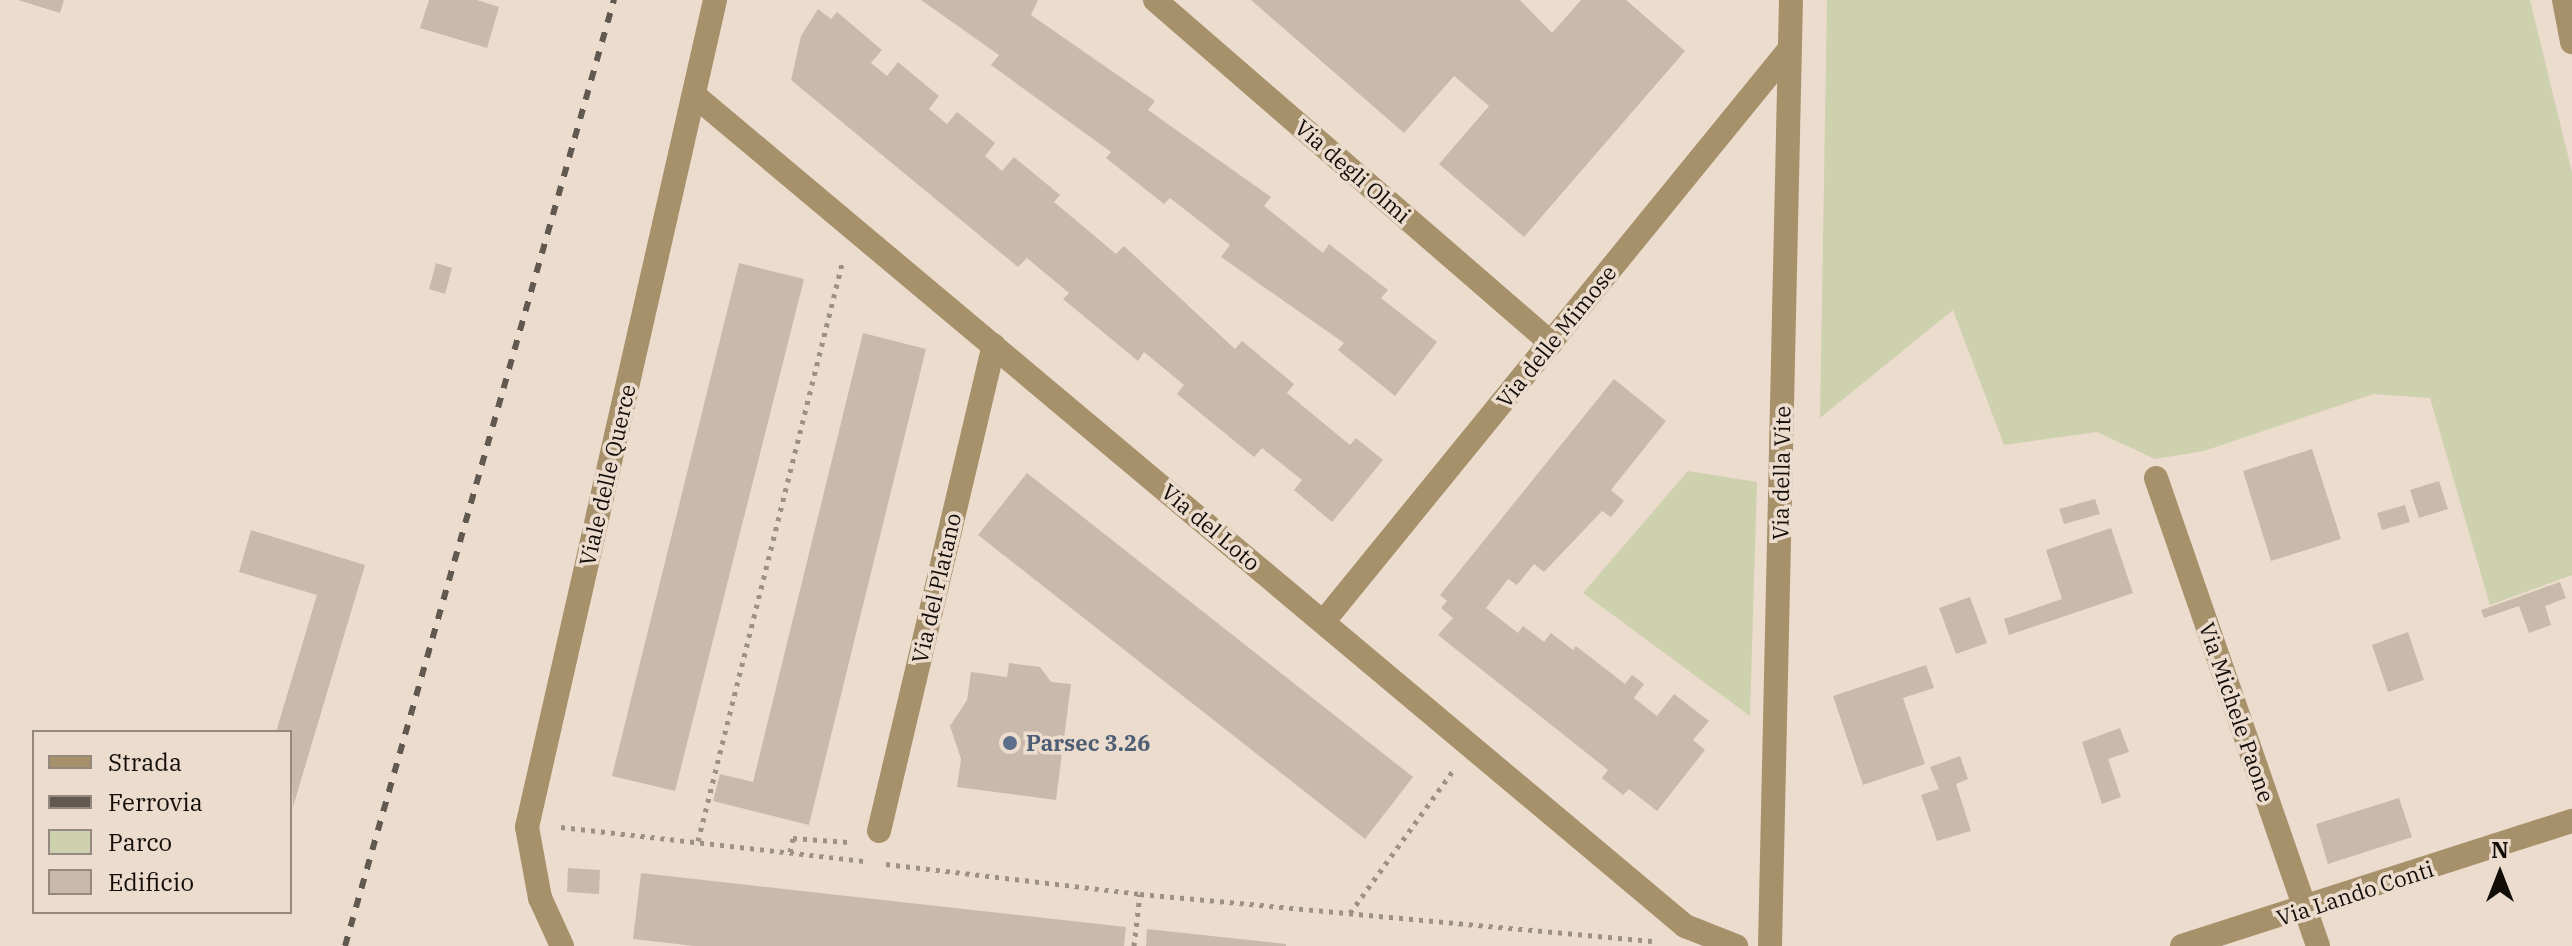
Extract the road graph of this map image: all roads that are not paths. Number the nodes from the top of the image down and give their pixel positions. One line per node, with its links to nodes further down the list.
1 (715, 0): 7 (street, Viale delle Querce)
2 (1155, 0): 8 (street, Via degli Olmi)
3 (2564, 0): 5 (street)
4 (1789, 1): 6 (street, Via della Vite)
5 (2572, 42)
6 (1787, 52): 8 (street, Via delle Mimose); 17 (street, Via della Vite)
7 (694, 95): 9 (street, Via del Loto); 15 (street, Viale delle Querce)
8 (1551, 343): 11 (street, Via delle Mimose)
9 (994, 345): 11 (street, Via del Loto); 13 (street, Via del Platano)
10 (2156, 478): 14 (street, Via Michele Paone)
11 (1324, 621): 16 (street, Via del Loto)
12 (2572, 821): 14 (street, Via Lando Conti)
13 (879, 831)
14 (2306, 910): 18 (street, Via Lando Conti); 19 (street, Via Michele Paone)
15 (562, 946)
16 (1736, 946)
17 (1770, 946)
18 (2182, 946)
19 (2318, 946)

